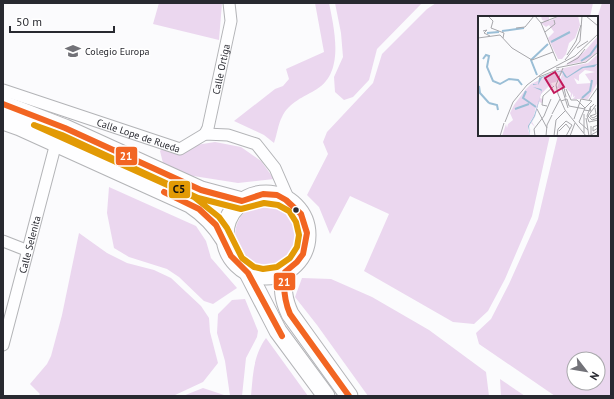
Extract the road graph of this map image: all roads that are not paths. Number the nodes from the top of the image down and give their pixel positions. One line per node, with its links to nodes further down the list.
1 (229, 3): 5 (street, Calle Ortiga)
2 (3, 90): 5 (street, Calle Lope de Rueda)
3 (3, 104): 8 (main road, Calle Lope de Rueda)
4 (3, 121): 6 (main road)
5 (204, 134): 7 (street)
6 (56, 143): 9 (main road); 11 (street, Calle Selenita)
7 (289, 200): 8 (main road); 12 (main road)
8 (242, 201): 9 (main road)
9 (224, 239): 13 (main road)
10 (3, 242): 11 (street)
11 (26, 250): 14 (street, Calle Selenita)
12 (285, 272): 13 (main road); 17 (main road)
13 (248, 273): 16 (main road)
14 (6, 325): 15 (street, Calle Selenita)
15 (3, 345)
16 (326, 396)
17 (349, 396)

